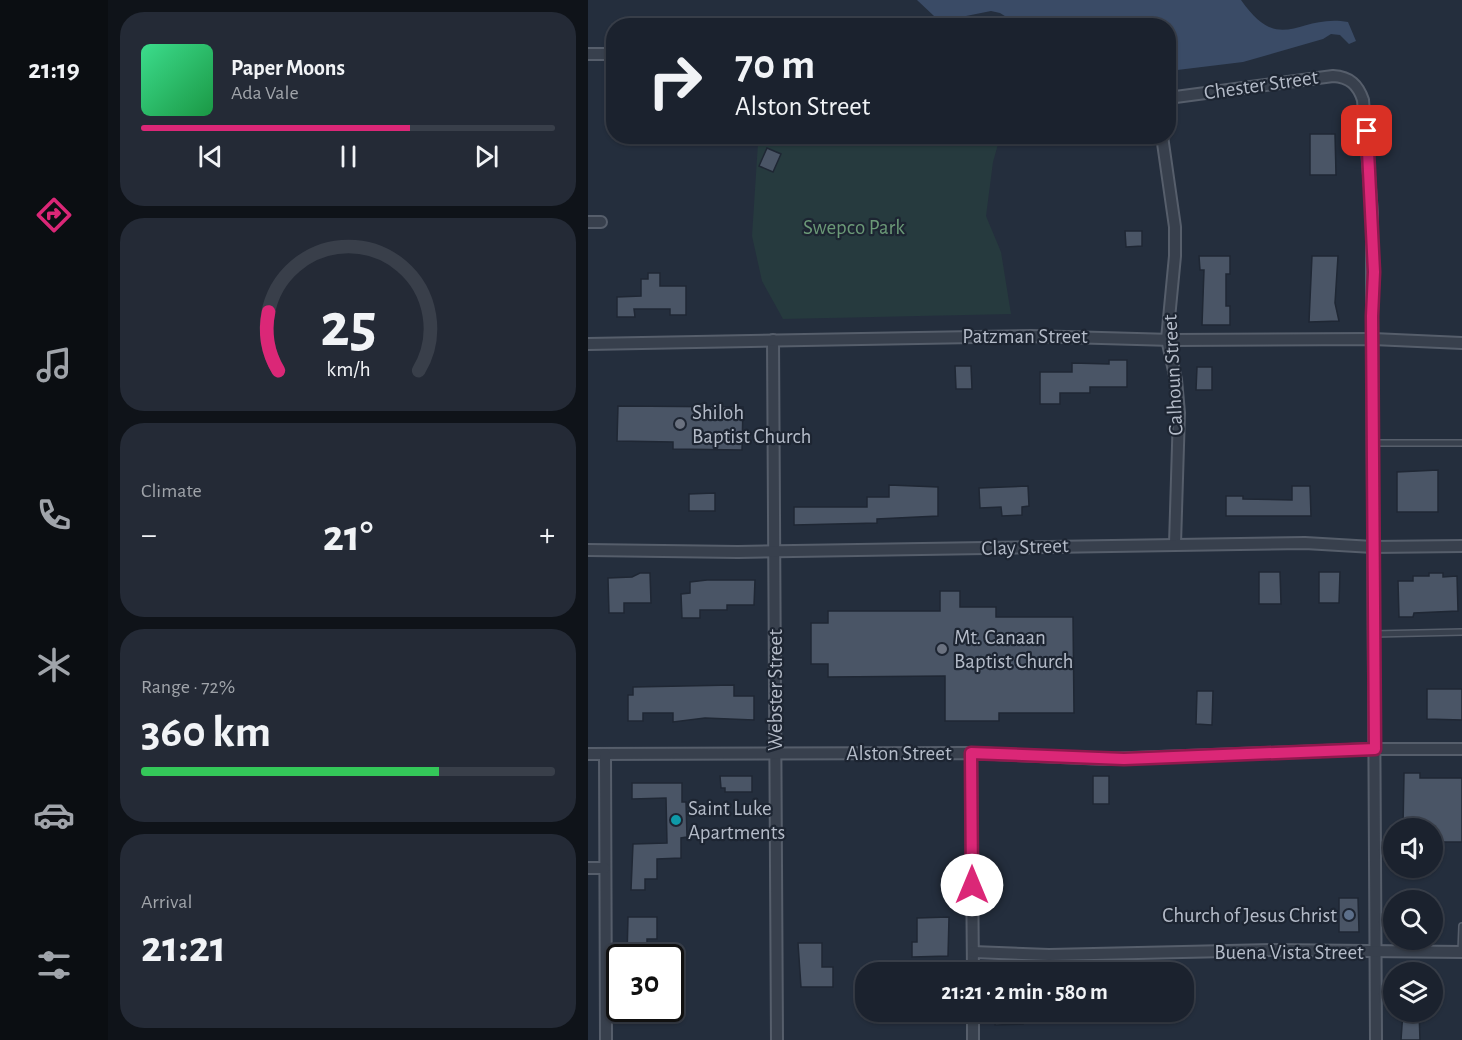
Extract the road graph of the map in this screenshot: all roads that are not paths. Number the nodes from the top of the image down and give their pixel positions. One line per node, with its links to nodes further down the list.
1 (588, 54): 2 (street)
2 (606, 54)
3 (1176, 98): 8 (street, Chester Street)
4 (1163, 144): 7 (street, Calhoun Street)
5 (588, 222): 6 (street)
6 (601, 222)
7 (1167, 339): 8 (street, Patzman Street); 9 (street, Patzman Street); 14 (street, Calhoun Street)
8 (1373, 339): 10 (street, Patzman Street); 12 (street)
9 (773, 340): 11 (street, Patzman Street); 18 (street, Webster Street)
10 (1462, 343)
11 (588, 344)
12 (1373, 443): 13 (lane); 16 (street)
13 (1462, 443)
14 (1175, 544): 16 (street, Clay Street); 18 (street, Clay Street)
15 (1462, 546): 16 (street, Clay Street)
16 (1373, 547): 20 (street)
17 (588, 550): 18 (street, Clay Street)
18 (774, 550): 23 (street, Webster Street)
19 (1462, 632): 20 (lane)
20 (1374, 634): 21 (street)
21 (1375, 749): 22 (street, Alston Street); 24 (street, Alston Street); 31 (street)
22 (1462, 749)
23 (775, 753): 24 (street, Alston Street); 26 (street, Alston Street); 36 (street, Webster Street)
24 (971, 753): 30 (street)
25 (588, 754): 26 (street, Alston Street)
26 (604, 754): 28 (street)
27 (588, 868): 28 (street)
28 (605, 868): 35 (street)
29 (1462, 926): 32 (lane)
30 (973, 952): 31 (street, Buena Vista Street); 33 (street)
31 (1376, 952): 32 (street, Buena Vista Street); 38 (street)
32 (1462, 952)
33 (973, 962)
34 (973, 1022): 37 (street)
35 (606, 1040)
36 (777, 1040)
37 (973, 1040)
38 (1376, 1040)

